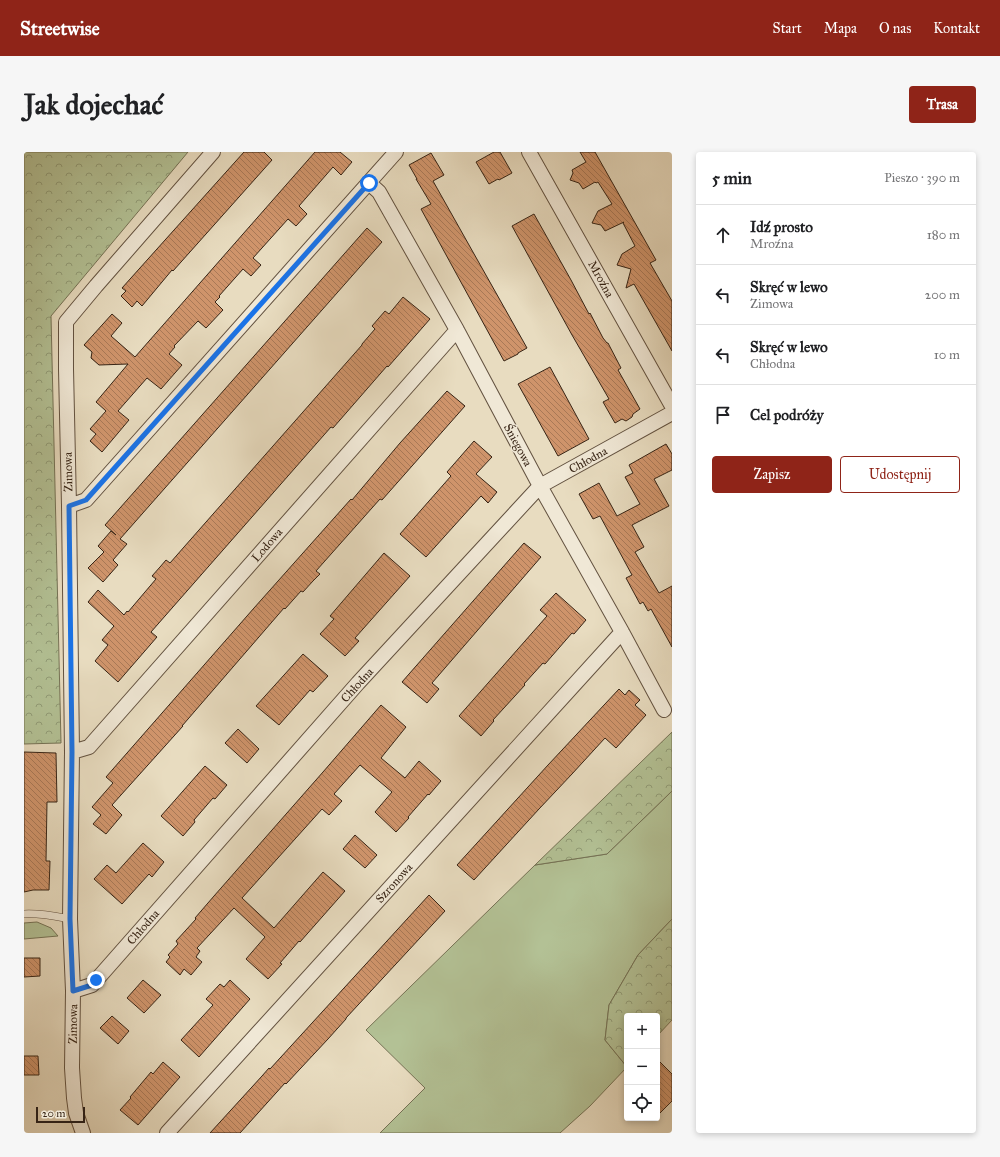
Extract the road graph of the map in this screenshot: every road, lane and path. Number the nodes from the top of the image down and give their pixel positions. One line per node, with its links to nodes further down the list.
1 (213, 152): 9 (street, Zimowa)
2 (396, 152): 4 (street)
3 (529, 152): 6 (street, Mroźna)
4 (369, 183): 5 (street, Śniegowa); 9 (street)
5 (457, 330): 8 (street, Śniegowa); 12 (street, Lodowa)
6 (672, 406)
7 (672, 413): 8 (street, Chłodna)
8 (540, 486): 10 (street, Śniegowa); 15 (street, Chłodna)
9 (69, 506): 12 (street, Zimowa)
10 (622, 632): 11 (street, Śniegowa); 17 (street, Szronowa)
11 (664, 710)
12 (72, 752): 14 (street, Zimowa)
13 (24, 914): 14 (lane)
14 (70, 919): 15 (street, Zimowa)
15 (73, 991): 16 (street, Zimowa)
16 (83, 1133)
17 (167, 1133)

